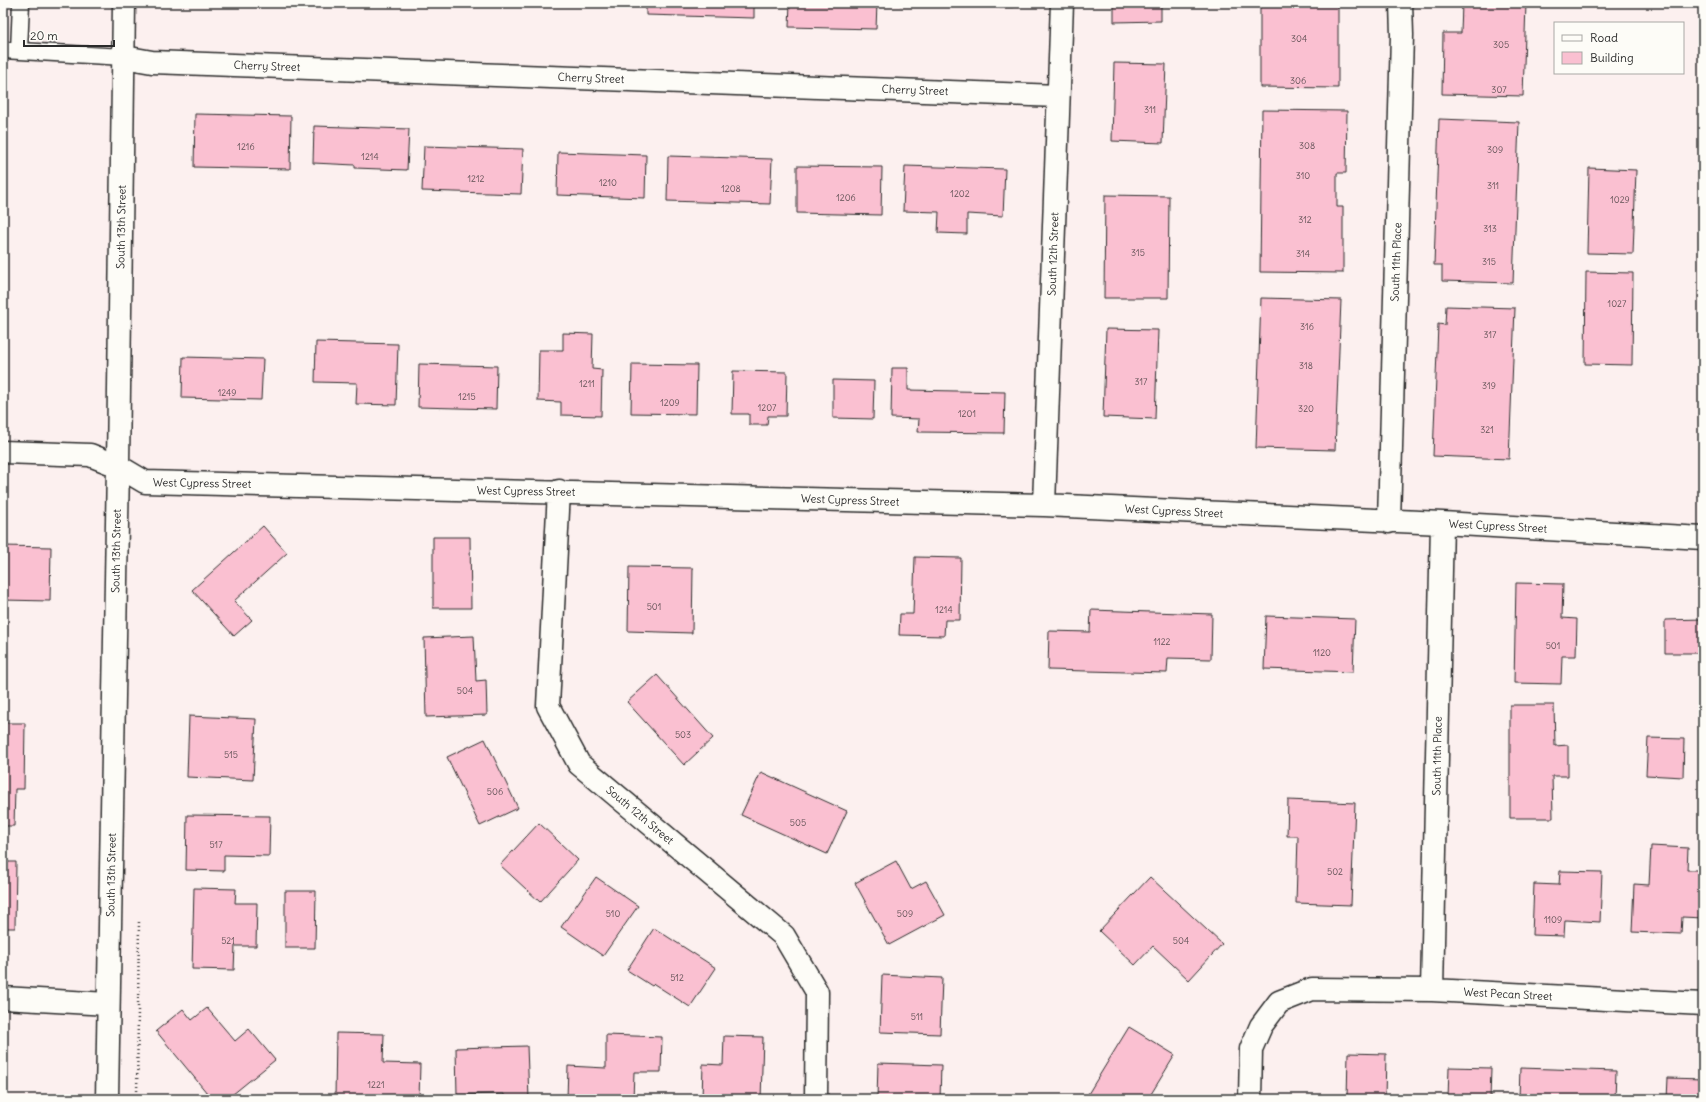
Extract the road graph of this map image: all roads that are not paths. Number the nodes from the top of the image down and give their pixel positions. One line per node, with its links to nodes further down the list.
1 (21, 3): 6 (lane)
2 (124, 3): 7 (street, South 13th Street)
3 (1062, 3): 8 (street, South 12th Street)
4 (1401, 3): 13 (street, South 11th Place)
5 (3, 50): 6 (lane)
6 (19, 50): 7 (lane)
7 (124, 57): 8 (street, Cherry Street); 10 (street, South 13th Street)
8 (1058, 96): 12 (street, South 12th Street)
9 (3, 452): 10 (street, West Cypress Street)
10 (118, 466): 11 (street, West Cypress Street); 18 (street, South 13th Street)
11 (559, 492): 12 (street, West Cypress Street); 21 (street, South 12th Street)
12 (1044, 505): 13 (street, West Cypress Street)
13 (1389, 522): 14 (street, West Cypress Street)
14 (1442, 523): 15 (street, West Cypress Street); 16 (street, South 11th Place)
15 (1703, 538)
16 (1432, 990): 19 (street, West Pecan Street); 22 (street, West Pecan Street)
17 (3, 998): 18 (street)
18 (108, 1004): 20 (street, South 13th Street)
19 (1703, 1004)
20 (107, 1099)
21 (816, 1099)
22 (1250, 1099)

